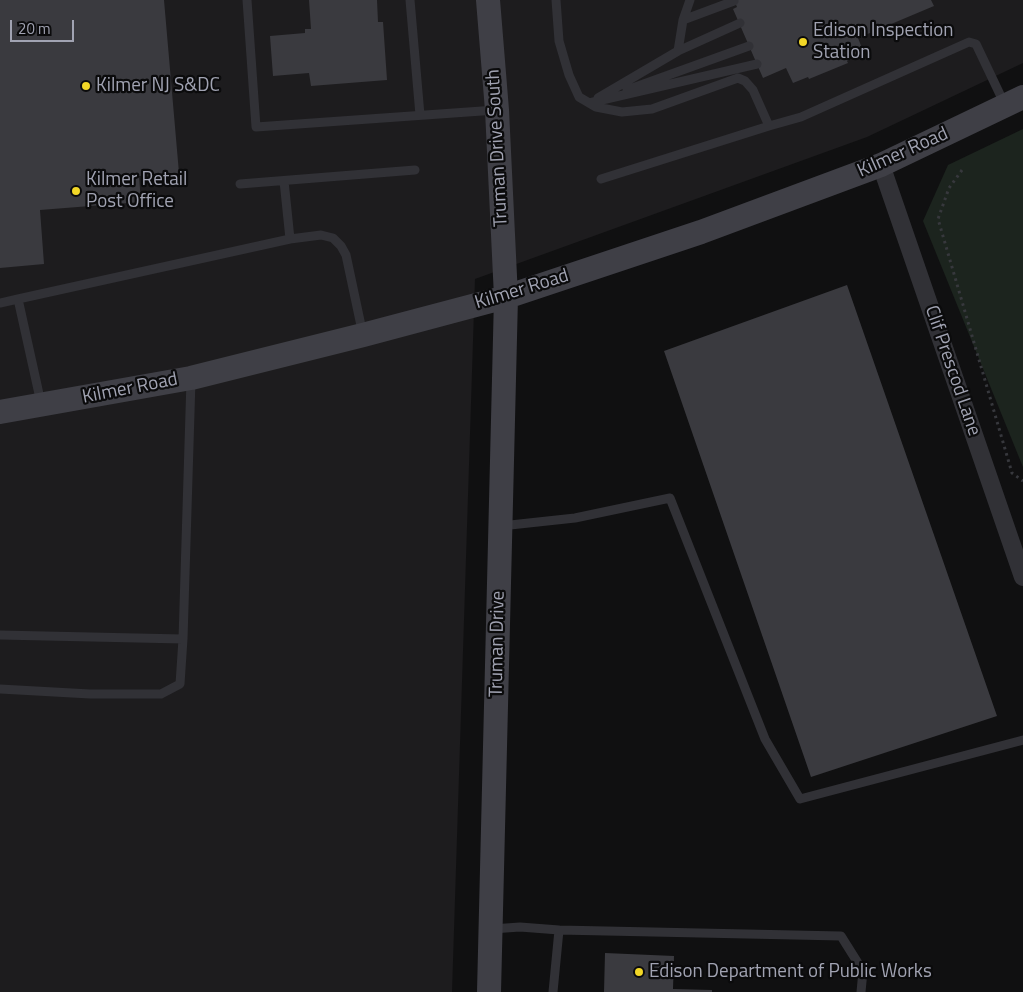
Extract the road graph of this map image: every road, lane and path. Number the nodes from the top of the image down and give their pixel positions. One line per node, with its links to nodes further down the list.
1 (247, 0): 15 (lane)
2 (410, 0): 15 (lane)
3 (488, 0): 14 (street, Truman Drive South)
4 (556, 0): 13 (lane)
5 (690, 0): 7 (lane)
6 (734, 1): 7 (lane)
7 (683, 20): 10 (lane)
8 (740, 23): 10 (lane)
9 (749, 46): 13 (lane)
10 (678, 51): 13 (lane)
11 (757, 64): 13 (lane)
12 (1014, 102): 16 (lane); 17 (street, Kilmer Road)
13 (590, 103): 16 (lane)
14 (497, 110): 15 (lane); 24 (street, Truman Drive South)
15 (420, 115)
16 (769, 126): 20 (lane)
17 (881, 165): 24 (street, Kilmer Road); 33 (street, Clif Prescod Lane)
18 (415, 170): 21 (lane)
19 (962, 170): 31 (path)
20 (601, 179)
21 (284, 181): 22 (lane); 23 (lane)
22 (240, 184)
23 (290, 239): 25 (lane); 27 (lane)
24 (506, 297): 27 (street, Kilmer Road); 32 (street, Truman Drive)
25 (18, 299): 26 (lane); 29 (lane)
26 (0, 303)
27 (363, 335): 28 (street, Kilmer Road)
28 (191, 378): 29 (street, Kilmer Road); 35 (lane)
29 (42, 405): 30 (street, Kilmer Road)
30 (0, 412)
31 (1023, 481)
32 (501, 526): 37 (lane); 38 (street, Truman Drive)
33 (1023, 577)
34 (0, 635): 35 (lane)
35 (183, 639): 36 (lane)
36 (0, 689)
37 (1023, 740)
38 (490, 929): 39 (lane); 40 (street, Truman Drive)
39 (559, 930): 41 (lane); 42 (lane)
40 (489, 992)
41 (553, 992)
42 (861, 992)

